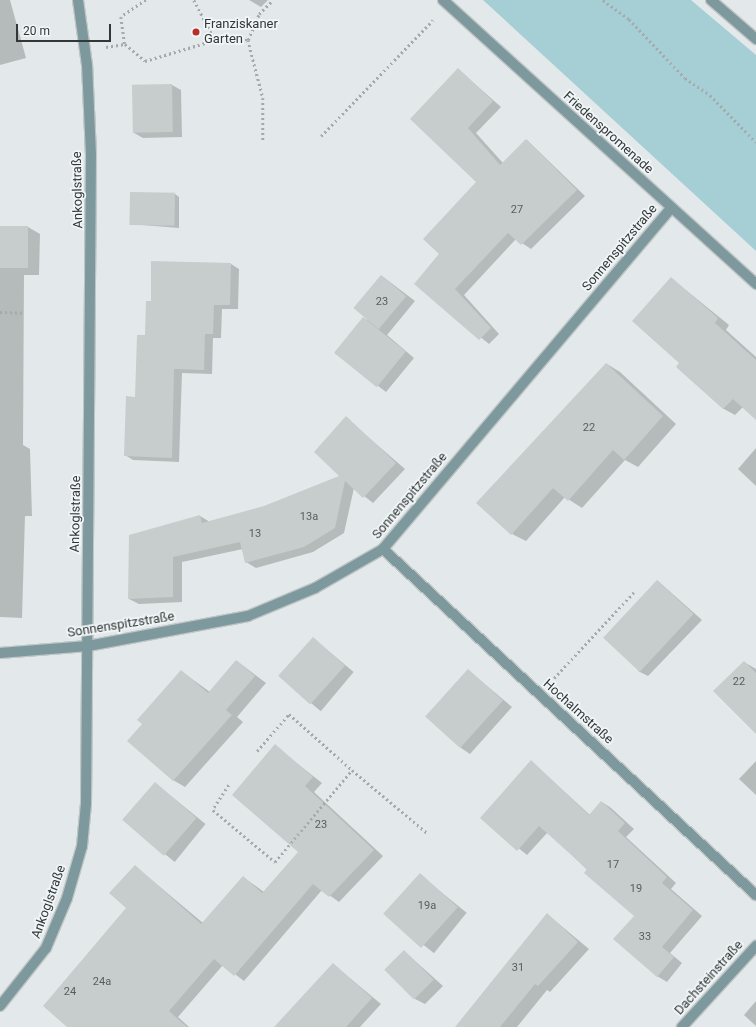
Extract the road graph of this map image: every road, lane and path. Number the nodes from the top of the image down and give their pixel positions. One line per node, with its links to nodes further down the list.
1 (78, 0): 20 (street, Ankoglstraße)
2 (146, 0): 9 (path)
3 (194, 0): 9 (path)
4 (273, 0): 10 (path)
5 (603, 0): 13 (path)
6 (710, 0): 8 (street)
7 (446, 2): 11 (path); 14 (street, Friedenspromenade)
8 (756, 39)
9 (216, 40): 10 (path)
10 (248, 40): 12 (path)
11 (321, 136)
12 (263, 141)
13 (756, 142)
14 (671, 208): 15 (street, Friedenspromenade); 18 (street, Sonnenspitzstraße)
15 (756, 284)
16 (0, 312): 17 (path)
17 (25, 313)
18 (383, 549): 20 (street, Sonnenspitzstraße); 27 (street, Hochalmstraße)
19 (634, 592): 22 (path)
20 (88, 646): 21 (street, Sonnenspitzstraße); 29 (street, Ankoglstraße)
21 (0, 653)
22 (568, 664)
23 (257, 751): 24 (path)
24 (352, 770): 25 (path); 26 (path)
25 (229, 785)
26 (427, 833)
27 (756, 895)
28 (756, 946): 30 (street, Dachsteinstraße)
29 (0, 1006)
30 (682, 1027)

